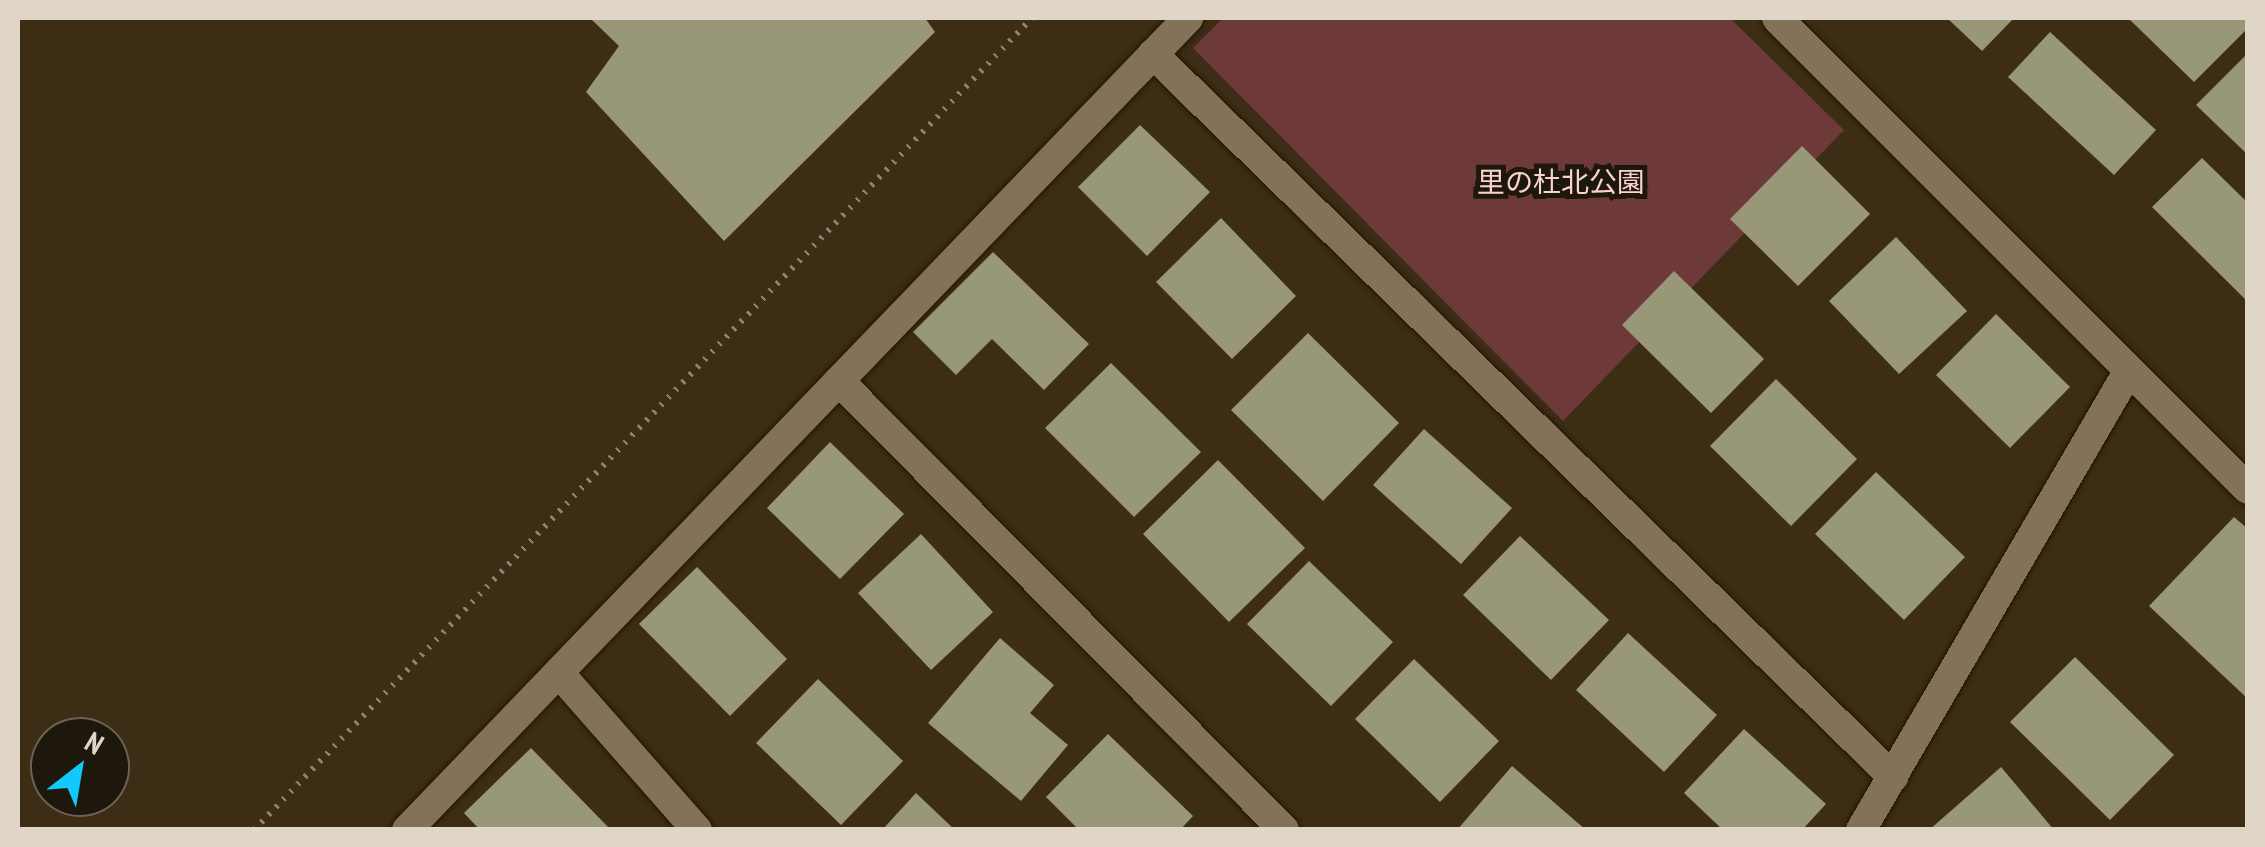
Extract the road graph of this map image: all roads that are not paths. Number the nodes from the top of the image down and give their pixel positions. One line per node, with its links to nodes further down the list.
1 (1188, 18): 3 (street)
2 (1777, 18): 4 (street)
3 (1153, 54): 5 (street); 8 (street)
4 (2128, 372): 6 (street); 8 (street)
5 (838, 381): 7 (street); 11 (street)
6 (2248, 489)
7 (558, 673): 9 (street); 10 (street)
8 (1893, 777): 12 (street)
9 (408, 830)
10 (697, 830)
11 (1284, 830)
12 (1861, 830)

